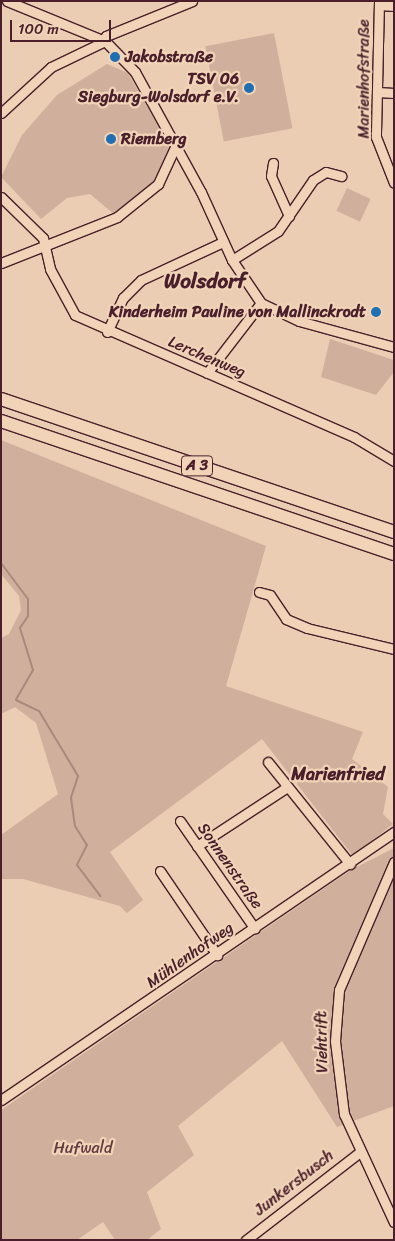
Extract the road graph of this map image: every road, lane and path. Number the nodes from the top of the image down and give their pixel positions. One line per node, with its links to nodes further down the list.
1 (7, 1): 5 (street)
2 (192, 1): 5 (street)
3 (379, 3): 4 (street); 6 (street, Marienhofstraße)
4 (394, 6)
5 (105, 41): 8 (street); 9 (street)
6 (377, 92): 7 (street); 12 (street, Marienhofstraße)
7 (394, 93)
8 (1, 113)
9 (176, 145): 15 (street); 16 (street)
10 (273, 163): 14 (street)
11 (341, 176): 14 (street)
12 (394, 183)
13 (1, 197): 16 (street, Lerchenweg)
14 (288, 216): 17 (street)
15 (223, 242): 17 (street); 20 (street)
16 (43, 248): 18 (street); 20 (street, Lerchenweg)
17 (232, 260): 19 (street)
18 (1, 263)
19 (261, 303): 21 (street); 22 (street)
20 (107, 332): 22 (street, Lerchenweg)
21 (394, 347)
22 (207, 373): 25 (street, Lerchenweg)
23 (1, 398): 26 (highway, A 3)
24 (1, 421): 27 (highway, A 3)
25 (394, 461)
26 (394, 532)
27 (394, 554)
28 (258, 592): 29 (street)
29 (394, 649)
30 (268, 762): 31 (street)
31 (287, 787): 34 (street); 36 (street)
32 (180, 821): 34 (street, Sonnenstraße)
33 (394, 832): 36 (street, Mühlenhofweg)
34 (197, 846): 38 (street, Sonnenstraße)
35 (394, 862): 41 (street, Viehtrift)
36 (350, 864): 38 (street, Mühlenhofweg)
37 (160, 872): 39 (street)
38 (255, 929): 39 (street, Mühlenhofweg)
39 (217, 954): 40 (street, Mühlenhofweg)
40 (1, 1100)
41 (360, 1151): 42 (street, Viehtrift); 43 (street, Junkersbusch)
42 (394, 1222)
43 (246, 1240)

